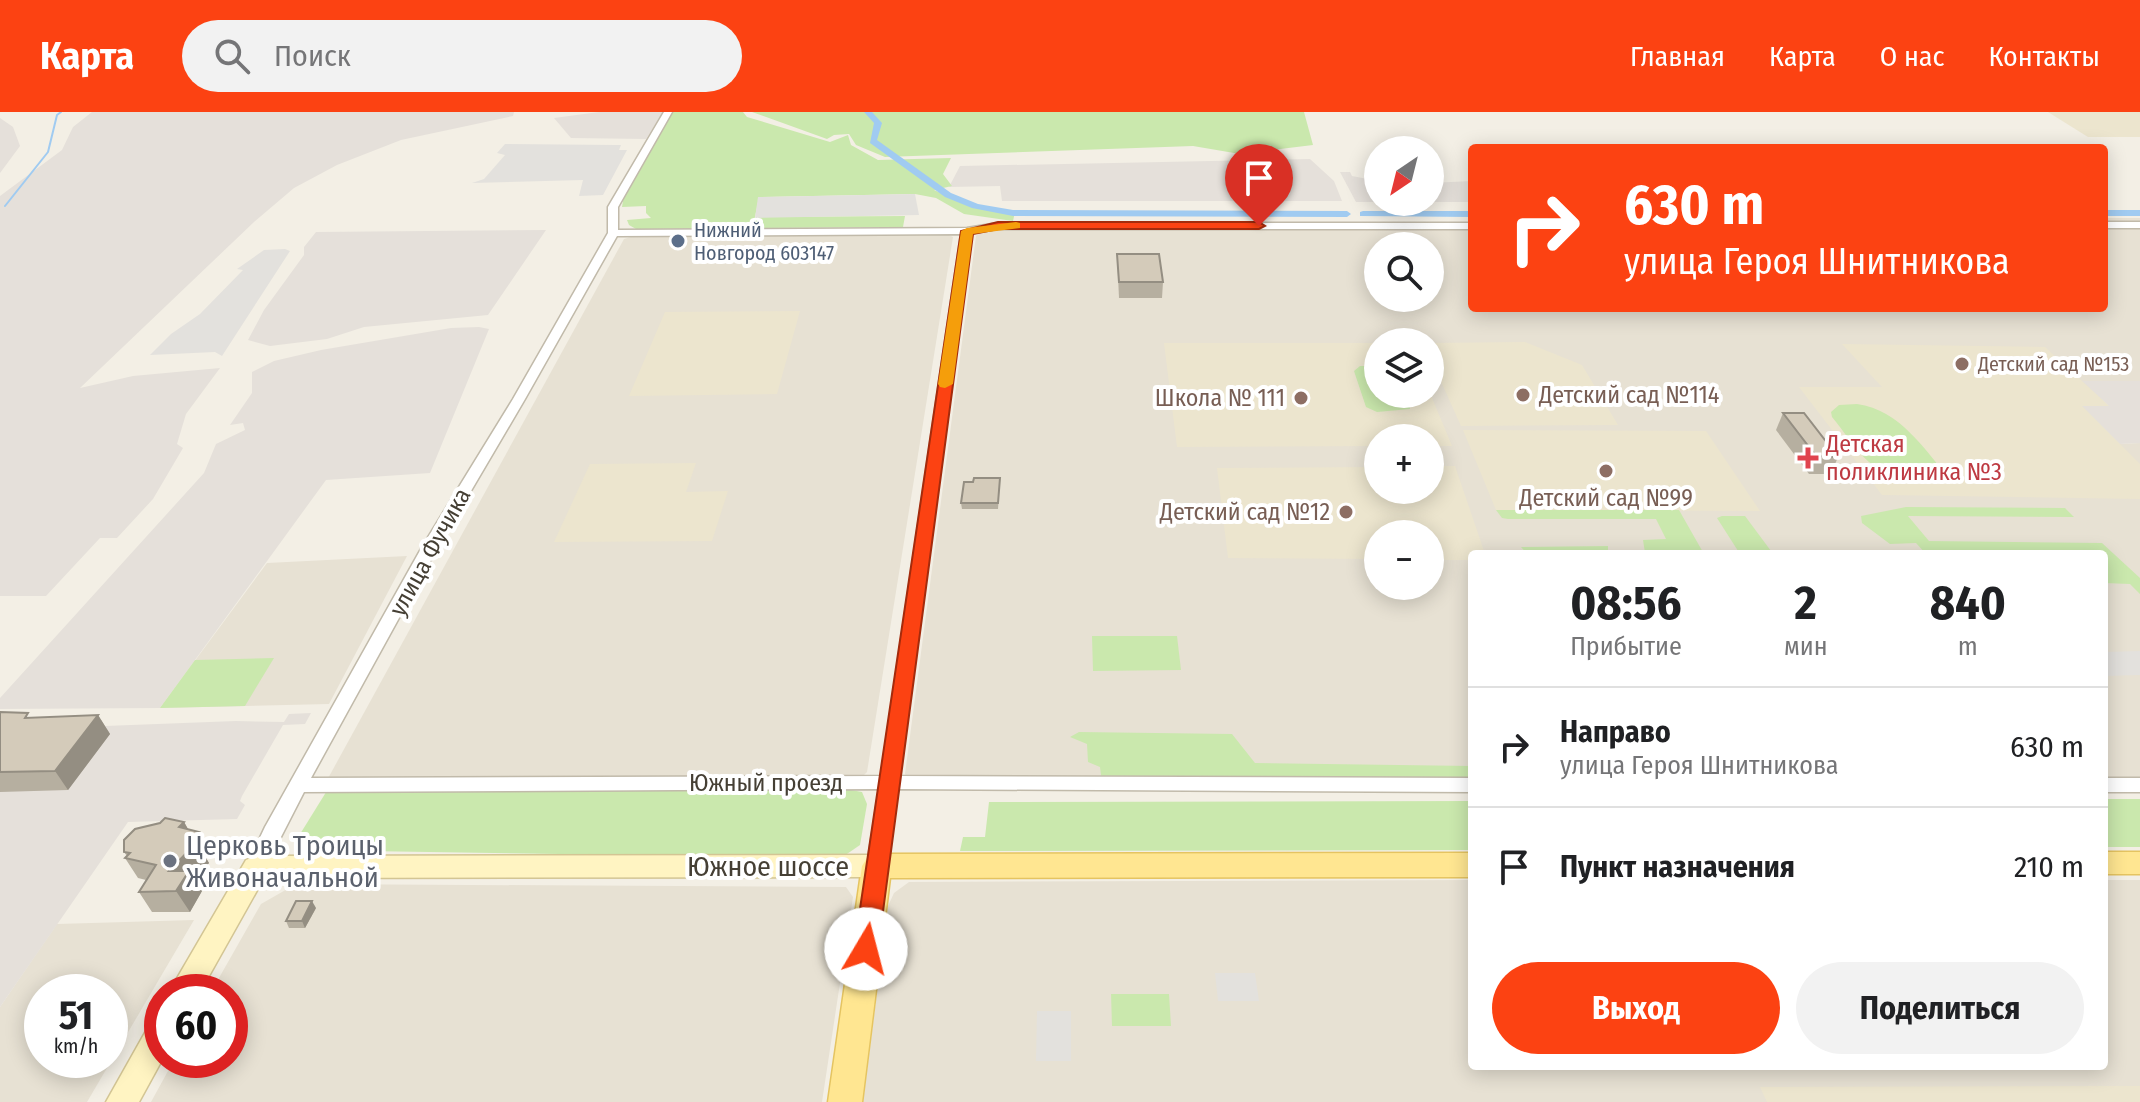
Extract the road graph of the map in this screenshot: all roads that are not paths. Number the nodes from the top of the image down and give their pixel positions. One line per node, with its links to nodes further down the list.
1 (668, 112): 6 (street, улица Фучика)
2 (2108, 225): 3 (street)
3 (2140, 225)
4 (1468, 226): 5 (street)
5 (967, 231): 6 (street); 7 (street)
6 (613, 233): 8 (street, улица Фучика)
7 (889, 782): 8 (street, Южный проезд); 9 (street, Южный проезд); 15 (street)
8 (300, 785): 16 (street, улица Фучика)
9 (1468, 785)
10 (2108, 785): 11 (street)
11 (2140, 785)
12 (2108, 863): 13 (main road)
13 (2140, 863)
14 (1468, 865): 15 (main road, Южное шоссе)
15 (877, 866): 16 (street, Южное шоссе); 20 (main road)
16 (256, 867): 17 (street, улица Фучика)
17 (194, 974)
18 (144, 1063): 19 (street)
19 (122, 1102)
20 (845, 1102)

